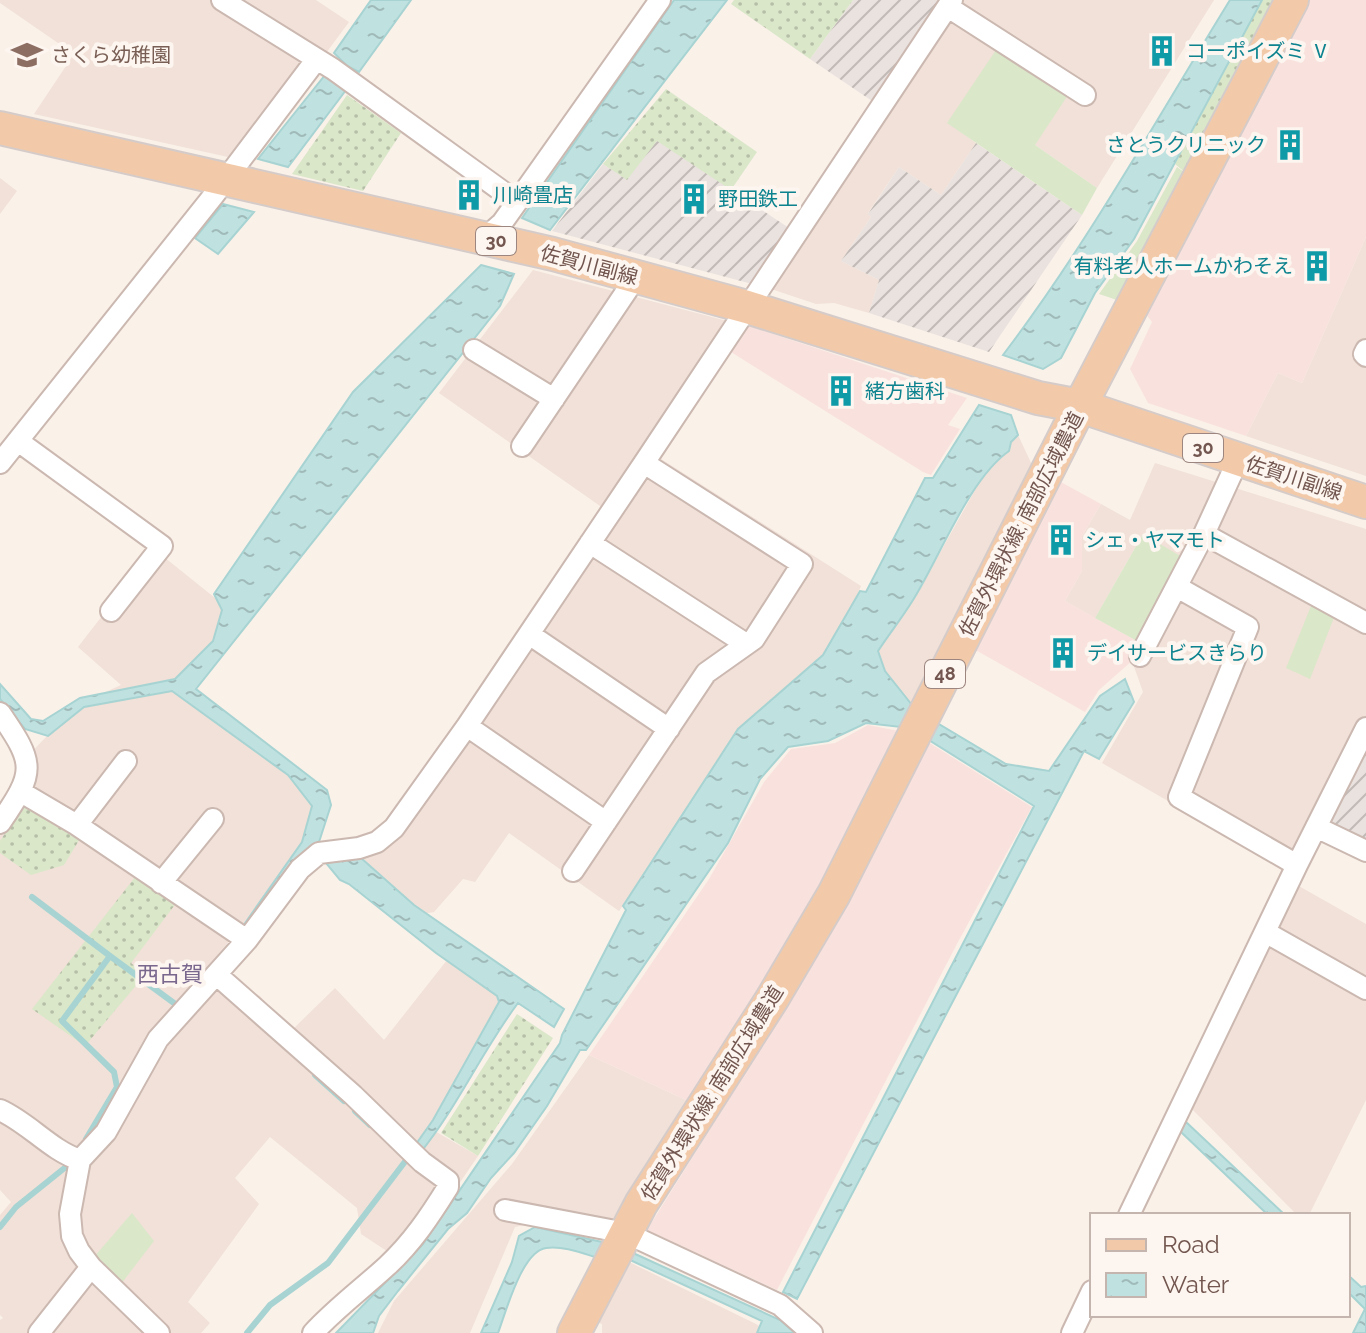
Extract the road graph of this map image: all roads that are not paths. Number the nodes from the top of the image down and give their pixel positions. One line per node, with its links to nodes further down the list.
1 (222, 0): 5 (street)
2 (660, 0): 9 (street)
3 (1292, 0): 15 (main road, 佐賀外環状線; 南部広域農道 / 48)
4 (950, 3): 6 (street); 12 (street)
5 (316, 60): 8 (street); 9 (street)
6 (1085, 95)
7 (0, 128): 8 (main road, 佐賀川副線 / 30)
8 (225, 179): 10 (main road, 佐賀川副線 / 30); 16 (street)
9 (517, 202): 10 (street)
10 (484, 239): 11 (main road, 佐賀川副線 / 30)
11 (636, 277): 12 (main road, 佐賀川副線 / 30); 14 (street)
12 (747, 307): 15 (main road, 佐賀川副線 / 30); 20 (street)
13 (474, 350): 14 (street)
14 (554, 399): 17 (street)
15 (1080, 406): 18 (main road, 佐賀川副線 / 30); 53 (main road, 佐賀外環状線; 南部広域農道 / 48)
16 (18, 441): 19 (street); 25 (street)
17 (522, 446)
18 (1238, 460): 21 (main road, 佐賀川副線 / 30); 22 (street)
19 (0, 463)
20 (644, 463): 23 (street); 28 (street)
21 (1366, 502)
22 (1204, 534): 24 (street); 26 (street)
23 (590, 543): 27 (street); 28 (street)
24 (1177, 587): 29 (street); 42 (street)
25 (111, 611)
26 (1366, 623)
27 (529, 634): 31 (street); 33 (street)
28 (746, 644): 33 (street)
29 (1140, 656)
30 (0, 713): 35 (street)
31 (467, 726): 37 (street); 46 (street)
32 (1366, 728): 40 (street)
33 (669, 729): 37 (street)
34 (126, 761): 39 (street)
35 (21, 792): 38 (street); 39 (street)
36 (213, 819): 44 (street)
37 (606, 822): 43 (street)
38 (0, 823)
39 (77, 825): 44 (street)
40 (1316, 827): 41 (street); 42 (street)
41 (1366, 851)
42 (1297, 865): 45 (street)
43 (573, 871)
44 (161, 883): 46 (street)
45 (1265, 932): 48 (street); 52 (street)
46 (247, 940): 47 (street)
47 (217, 975): 50 (street); 56 (street)
48 (1366, 989)
49 (0, 1110): 50 (street)
50 (80, 1160): 54 (street)
51 (505, 1210): 53 (street)
52 (1130, 1213)
53 (626, 1233): 59 (main road, 佐賀外環状線; 南部広域農道 / 48); 60 (street)
54 (91, 1267): 57 (street); 58 (street)
55 (1090, 1295): 61 (street)
56 (315, 1332)
57 (39, 1333)
58 (159, 1333)
59 (574, 1333)
60 (812, 1333)
61 (1072, 1333)

